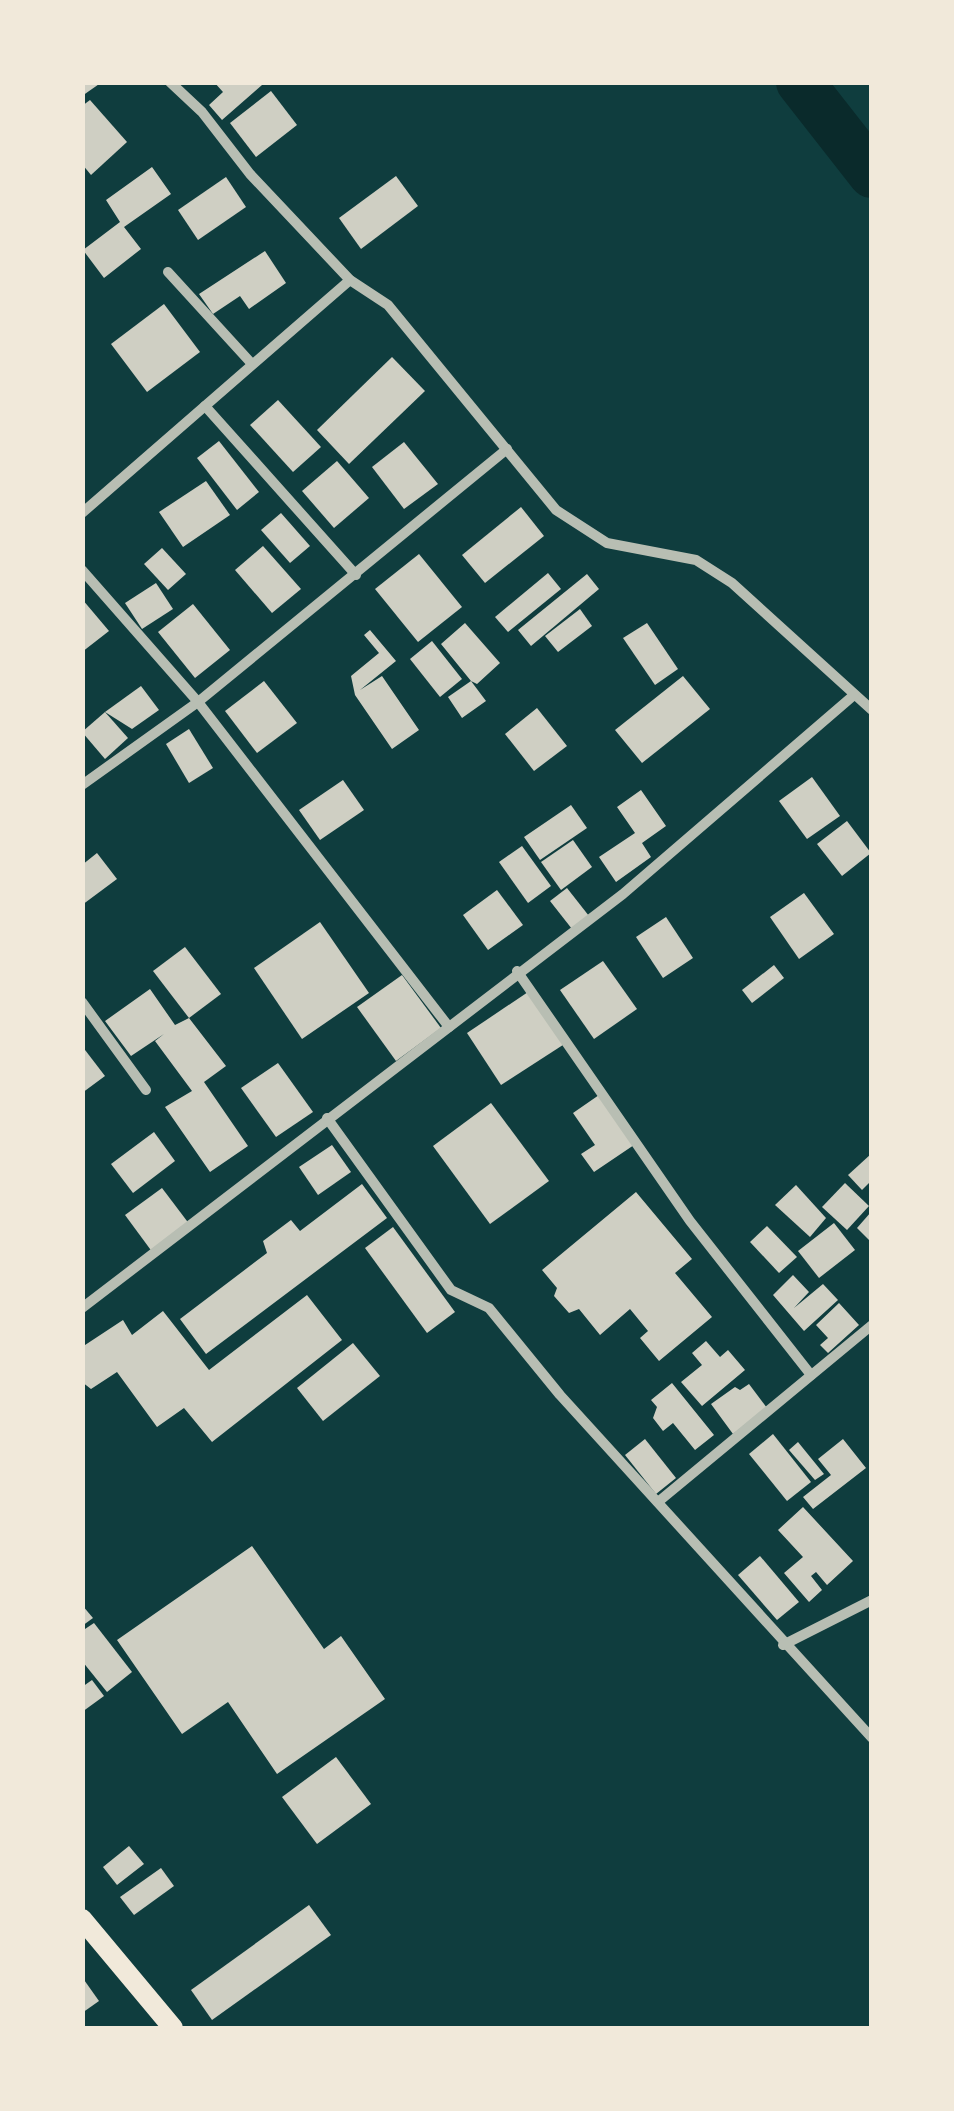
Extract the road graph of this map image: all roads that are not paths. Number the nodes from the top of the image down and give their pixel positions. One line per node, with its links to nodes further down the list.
1 (170, 82): 3 (street)
2 (168, 272): 4 (street)
3 (350, 280): 4 (street); 6 (street)
4 (252, 364): 5 (street)
5 (205, 406): 7 (street); 9 (street)
6 (507, 448): 9 (street); 10 (street)
7 (82, 514)
8 (82, 570): 11 (street)
9 (356, 575): 11 (street)
10 (854, 695): 12 (street); 14 (street)
11 (198, 702): 13 (street); 16 (street)
12 (872, 710)
13 (88, 782)
14 (518, 971): 16 (street); 21 (street)
15 (82, 1002): 17 (street)
16 (449, 1027): 18 (street)
17 (146, 1090)
18 (328, 1118): 19 (street); 22 (street)
19 (82, 1308)
20 (872, 1326): 21 (street)
21 (811, 1375): 22 (street)
22 (658, 1502): 24 (street)
23 (872, 1600): 24 (street)
24 (783, 1645): 25 (street)
25 (872, 1738)
26 (82, 1919): 27 (main road)
27 (173, 2028)

